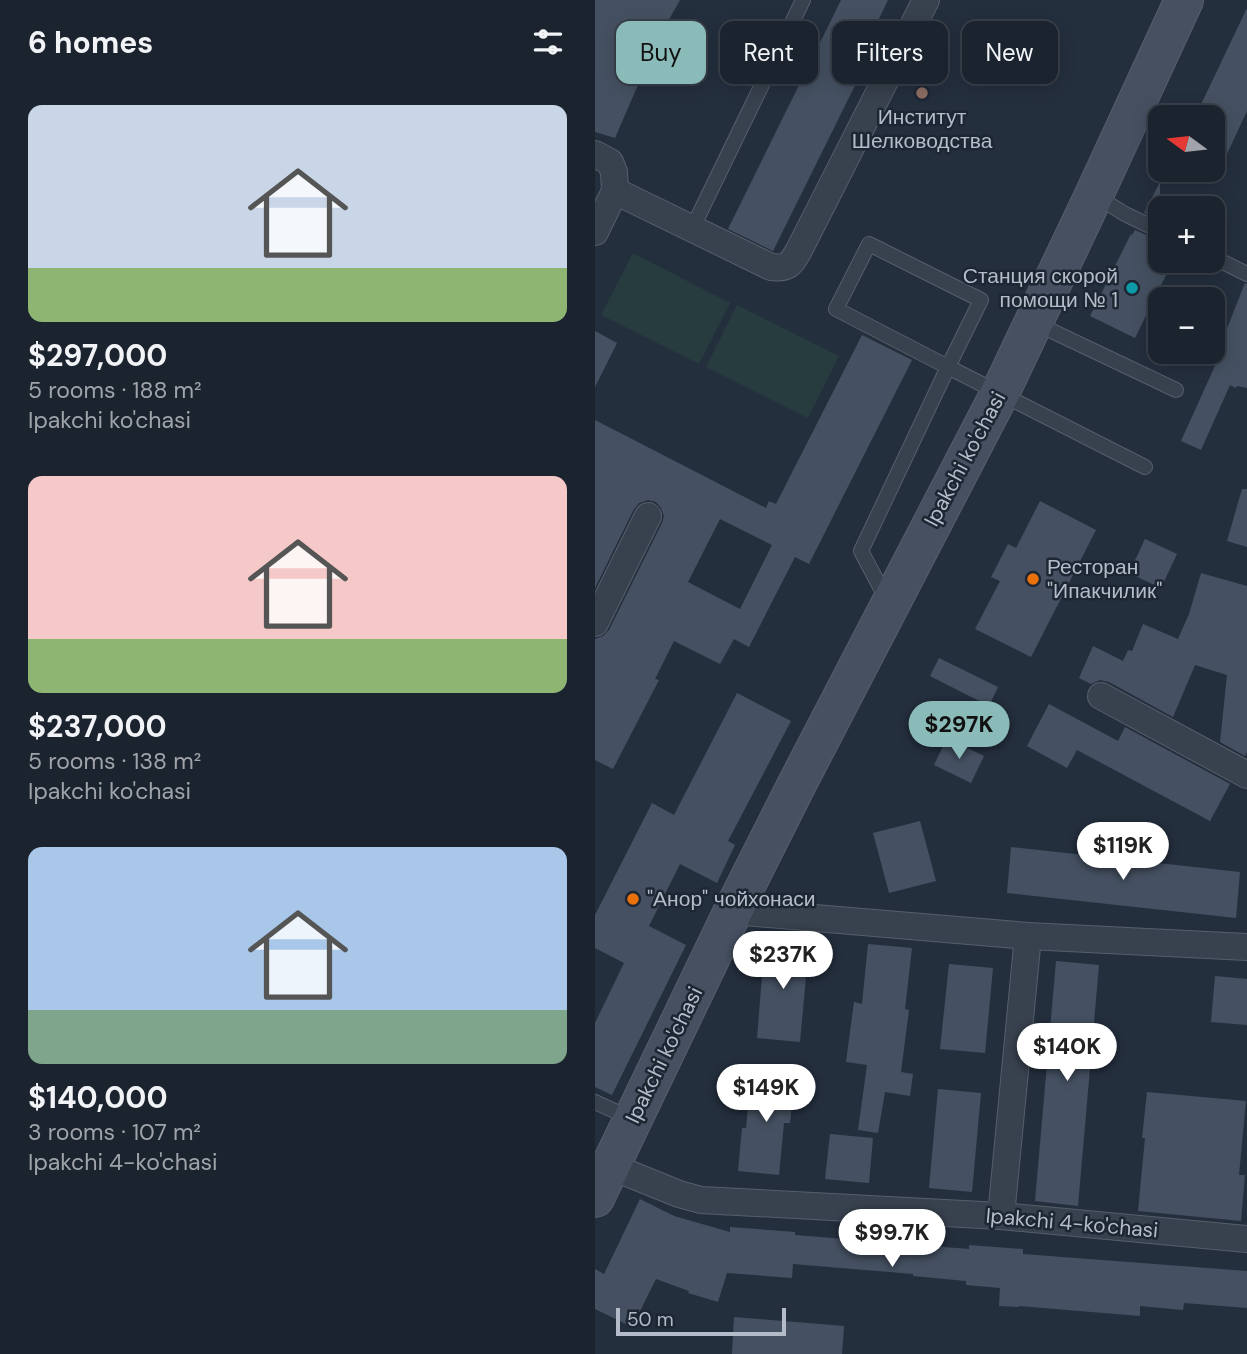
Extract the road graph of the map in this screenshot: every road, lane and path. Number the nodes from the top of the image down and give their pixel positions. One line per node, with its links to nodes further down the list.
1 (803, 0): 8 (lane)
2 (926, 0): 8 (street)
3 (1184, 0): 6 (main road, Ipakchi ko'chasi)
4 (595, 154): 5 (street)
5 (615, 191): 8 (street); 9 (street)
6 (1094, 195): 7 (lane); 12 (main road, Ipakchi ko'chasi)
7 (1148, 226)
8 (692, 229)
9 (595, 232)
10 (1225, 263): 11 (lane)
11 (1247, 274)
12 (1034, 323): 14 (lane); 15 (main road, Ipakchi ko'chasi)
13 (948, 367): 13 (lane); 15 (lane); 18 (lane)
14 (1176, 390)
15 (1000, 393): 16 (lane); 18 (main road, Ipakchi ko'chasi)
16 (1145, 467)
17 (648, 516): 19 (street)
18 (889, 604): 22 (main road, Ipakchi ko'chasi)
19 (595, 623)
20 (1101, 696): 21 (street)
21 (1247, 775)
22 (733, 911): 23 (street); 26 (main road, Ipakchi ko'chasi)
23 (1028, 936): 24 (street); 28 (street)
24 (1247, 947)
25 (595, 1102): 26 (lane)
26 (633, 1120): 27 (main road, Ipakchi ko'chasi)
27 (603, 1182): 28 (street, Ipakchi 4-ko'chasi)
28 (1001, 1216): 29 (street, Ipakchi 4-ko'chasi)
29 (1247, 1239)

